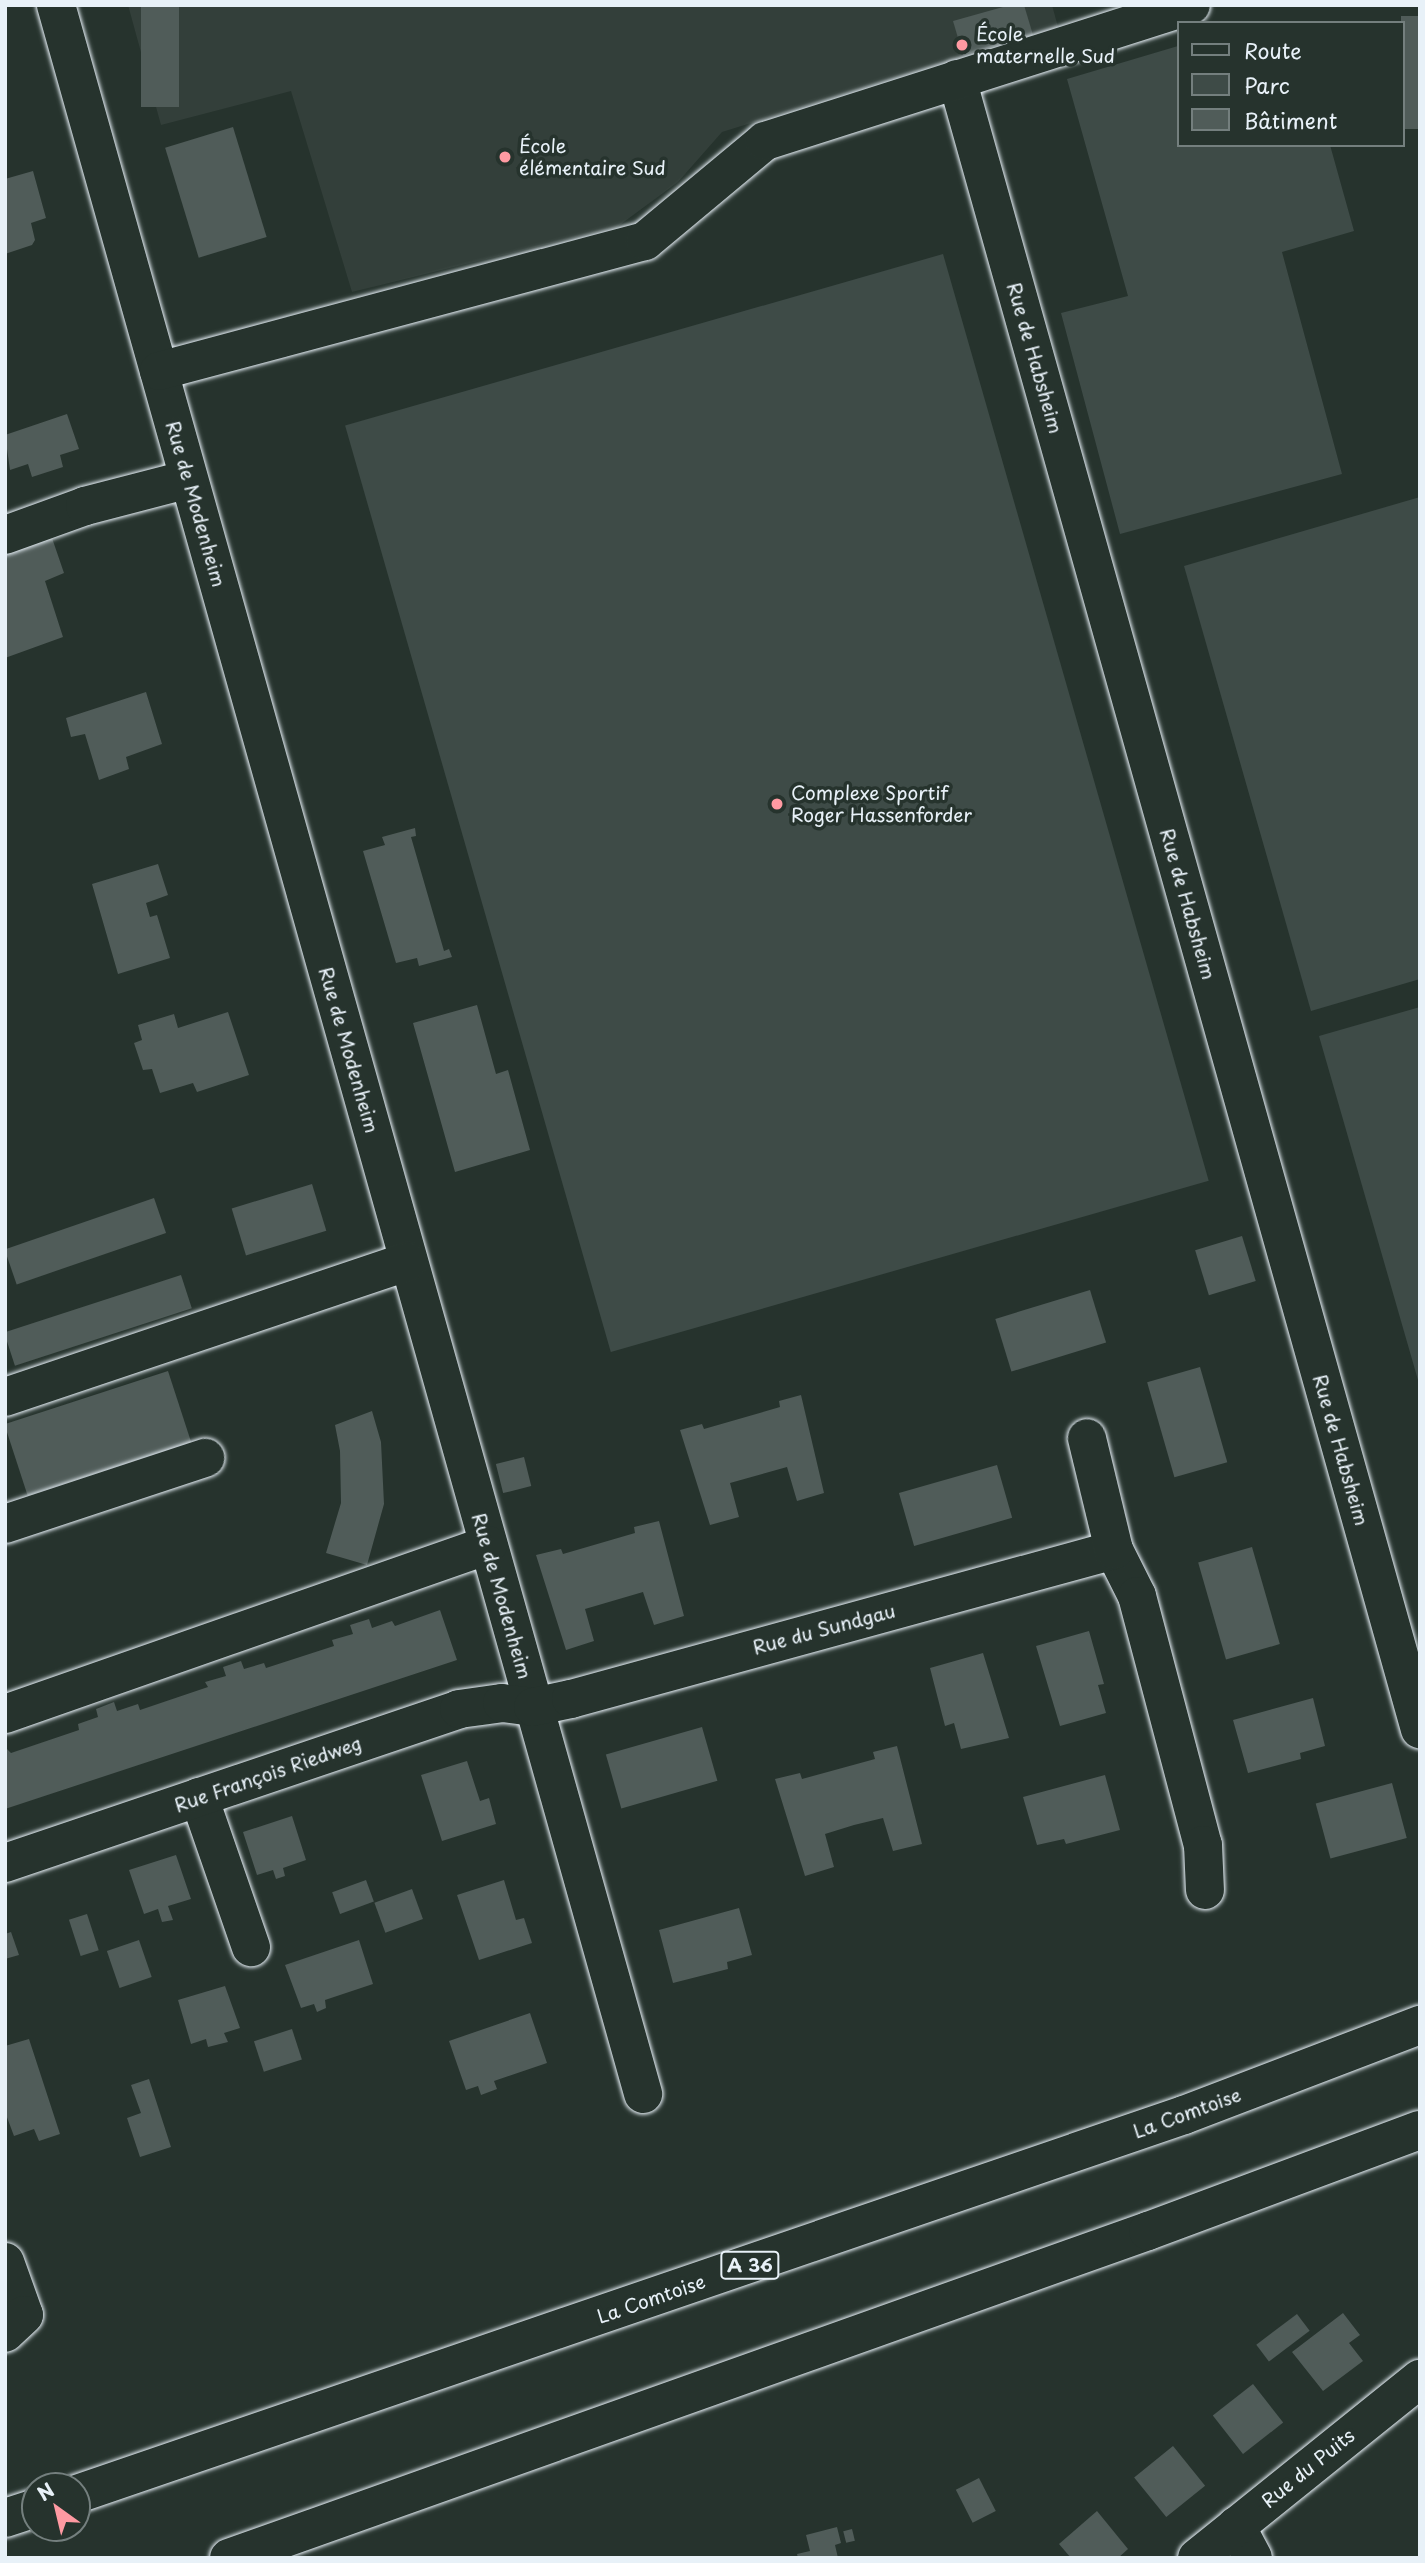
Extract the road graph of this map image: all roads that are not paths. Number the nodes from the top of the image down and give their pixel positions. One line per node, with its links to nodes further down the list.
1 (57, 5): 4 (main road, Rue de Modenheim)
2 (1191, 5): 3 (main road)
3 (957, 79): 4 (main road); 16 (main road, Rue de Habsheim)
4 (159, 371): 5 (main road, Rue de Modenheim)
5 (190, 479): 6 (main road); 7 (main road, Rue de Modenheim)
6 (5, 535)
7 (408, 1261): 8 (main road); 12 (main road, Rue de Modenheim)
8 (5, 1397)
9 (1087, 1438): 13 (main road)
10 (205, 1458): 11 (main road)
11 (5, 1524)
12 (488, 1545): 14 (main road, Rue de Modenheim); 15 (main road)
13 (1114, 1550): 14 (main road, Rue du Sundgau); 19 (main road)
14 (533, 1707): 17 (main road, Rue François Riedweg); 22 (main road, Rue de Modenheim)
15 (5, 1714)
16 (1420, 1729)
17 (199, 1797): 18 (main road, Rue François Riedweg); 20 (main road)
18 (5, 1863)
19 (1205, 1890)
20 (251, 1947)
21 (1420, 2025): 27 (main road, La Comtoise / A 36)
22 (643, 2094)
23 (1420, 2130): 29 (main road)
24 (5, 2262): 25 (main road)
25 (15, 2324)
26 (1420, 2379): 28 (main road, Rue du Puits)
27 (91, 2489)
28 (1244, 2542): 30 (main road, Rue du Puits)
29 (229, 2558)
30 (1197, 2558)

